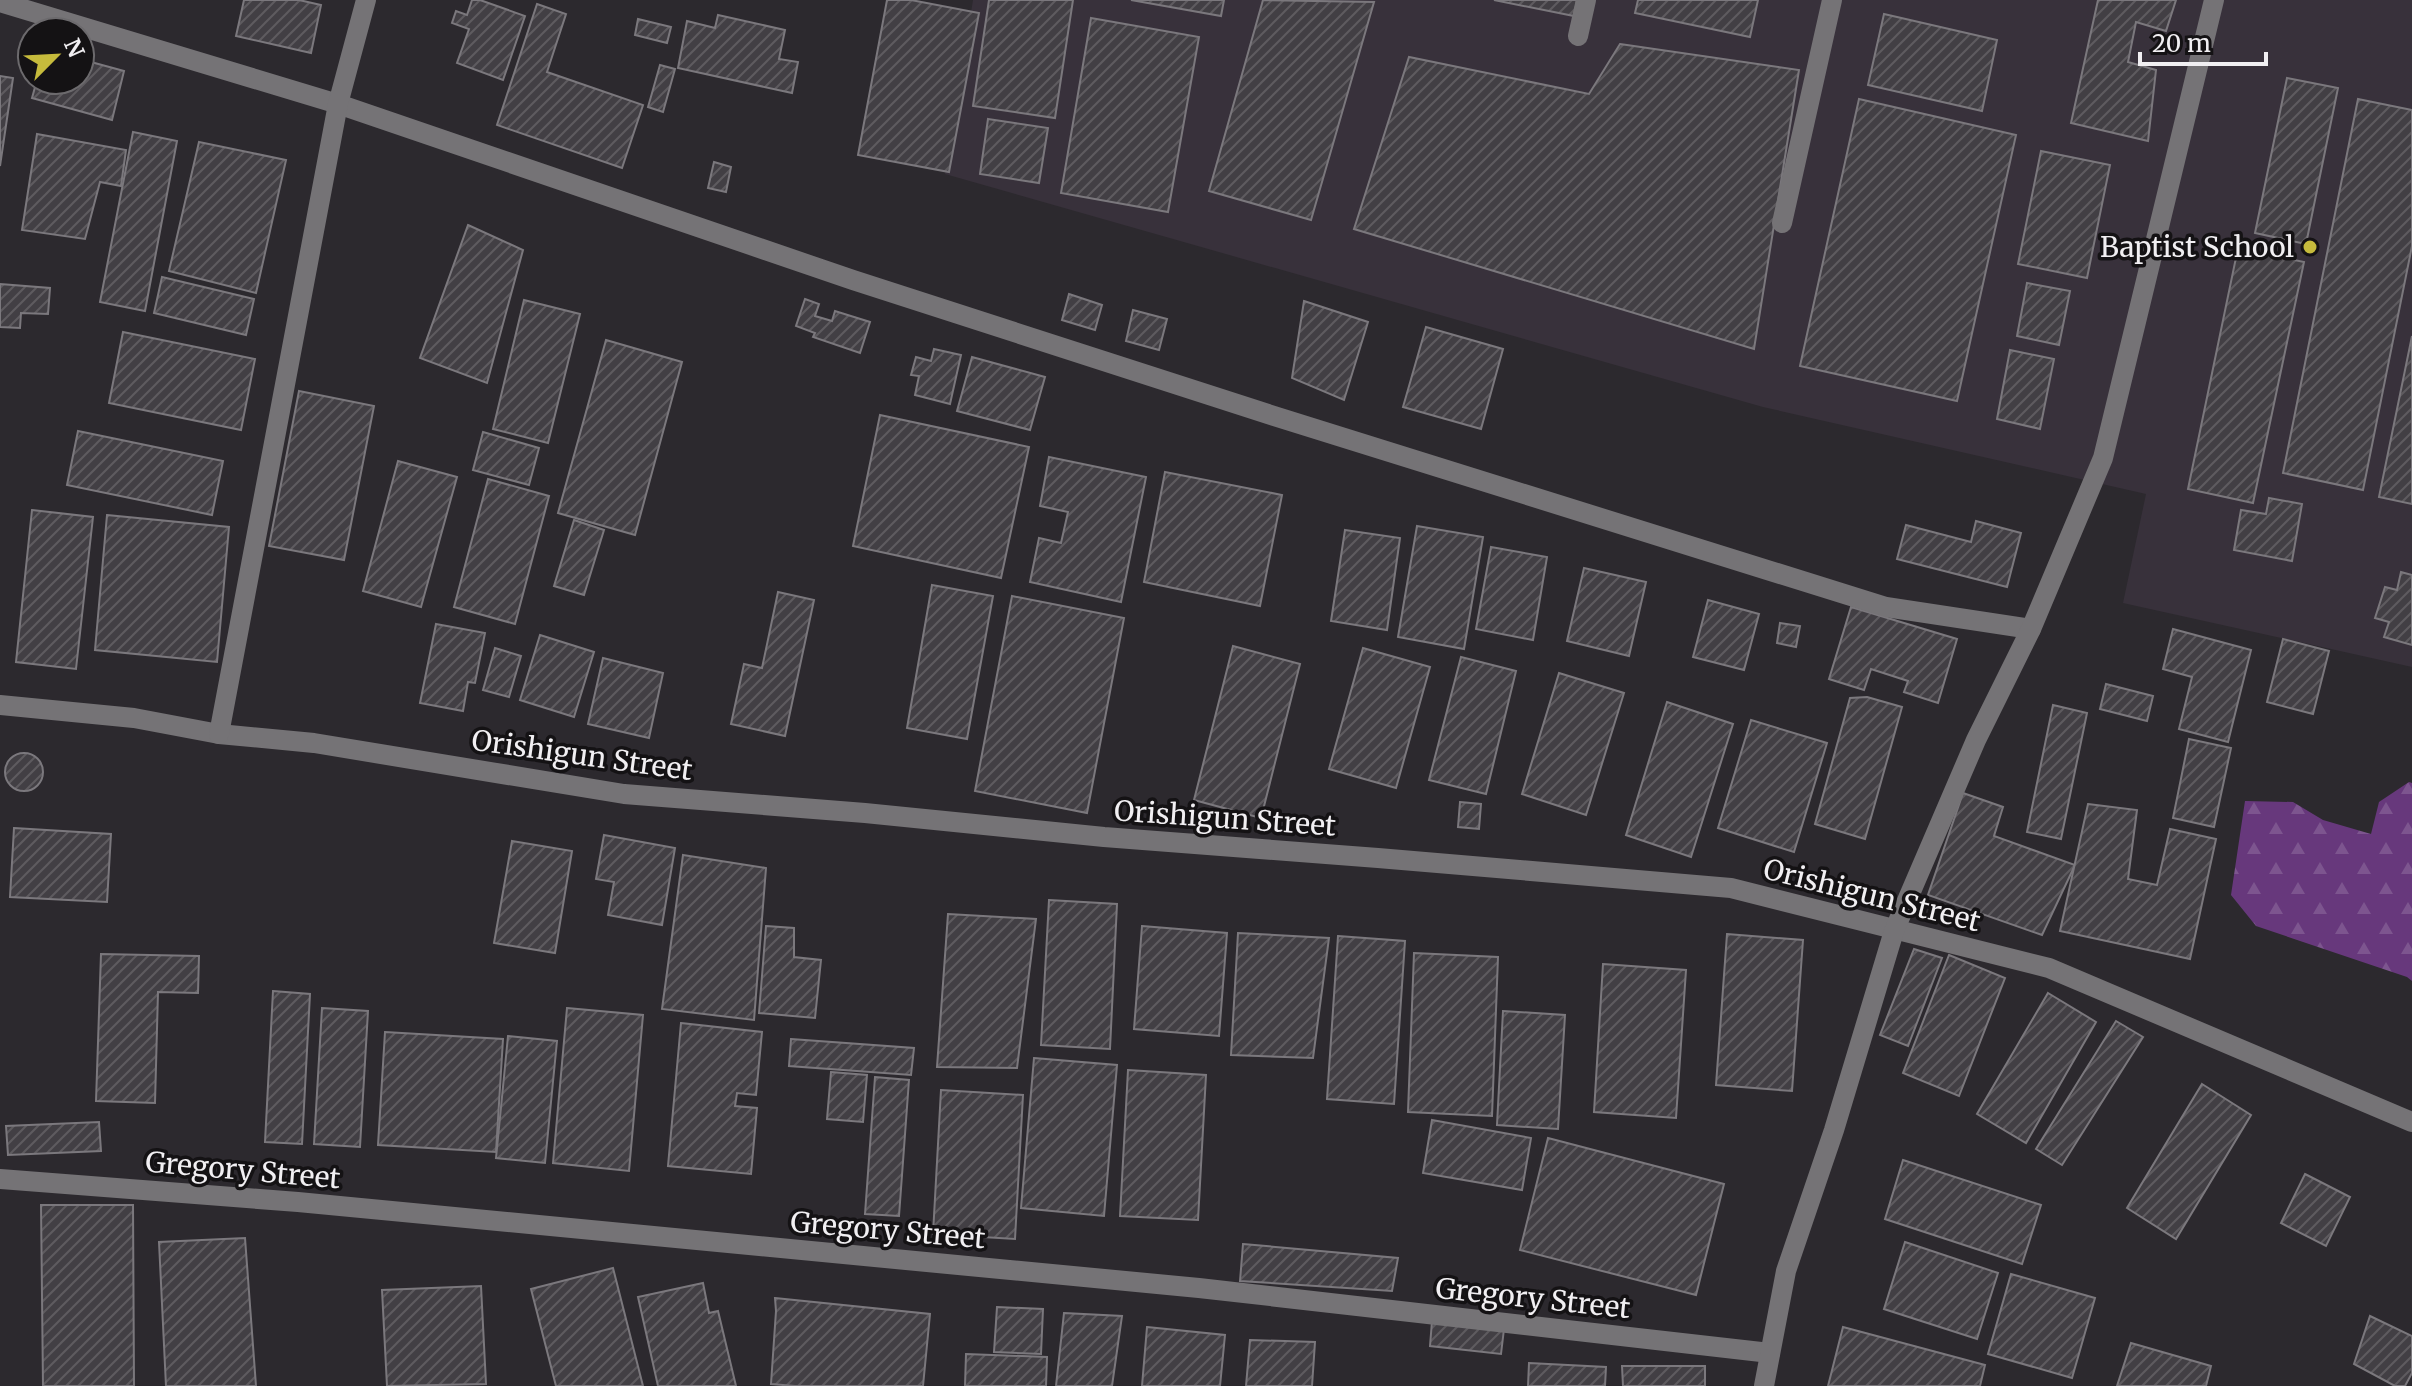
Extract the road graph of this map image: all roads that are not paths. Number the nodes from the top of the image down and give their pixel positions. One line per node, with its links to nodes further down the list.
1 (366, 0): 7 (street)
2 (1586, 0): 6 (street)
3 (1832, 0): 8 (street)
4 (2214, 0): 9 (street)
5 (0, 2): 7 (street)
6 (1578, 36)
7 (338, 104): 9 (street); 11 (street)
8 (1782, 223)
9 (2031, 629): 12 (street)
10 (0, 705): 11 (street, Orishigun Street)
11 (219, 734): 12 (street, Orishigun Street)
12 (1894, 931): 13 (street, Orishigun Street); 15 (street)
13 (2412, 1122)
14 (0, 1179): 15 (street, Gregory Street)
15 (1770, 1353): 16 (street)
16 (1764, 1386)

